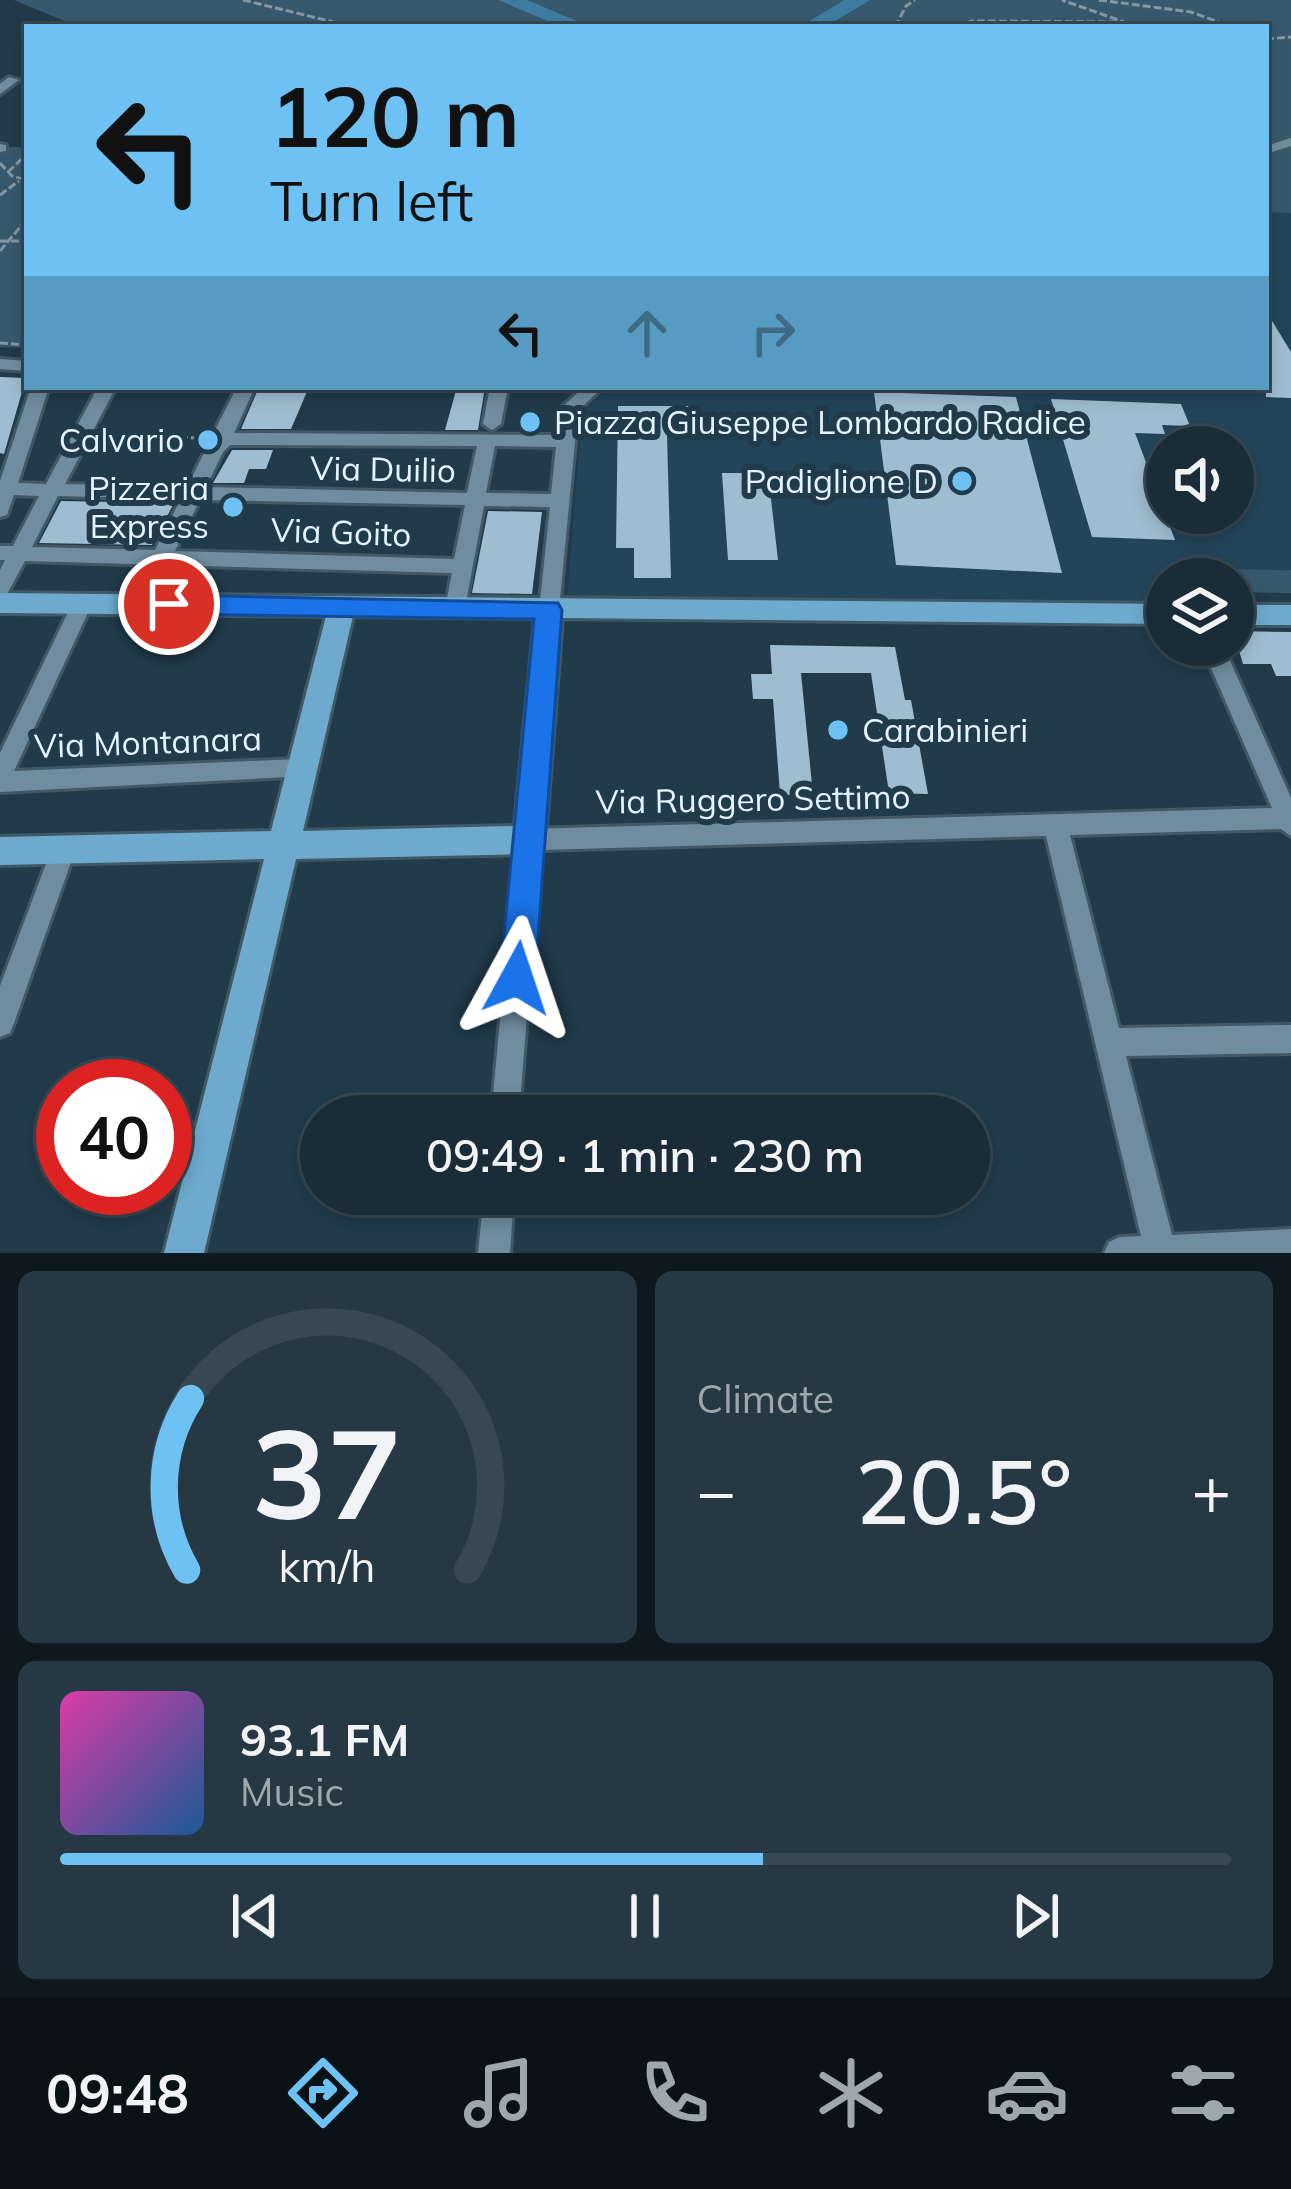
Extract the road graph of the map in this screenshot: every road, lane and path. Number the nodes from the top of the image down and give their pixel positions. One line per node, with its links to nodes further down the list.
1 (244, 0): 5 (path)
2 (915, 0): 6 (path)
3 (1062, 0): 7 (path)
4 (1099, 0): 8 (path)
5 (342, 24)
6 (896, 24)
7 (964, 24)
8 (1224, 24)
9 (13, 80): 10 (street)
10 (0, 91)
11 (0, 163): 12 (path)
12 (5, 170): 13 (path)
13 (24, 180): 14 (path)
14 (0, 196)
15 (24, 223): 17 (path)
16 (0, 241): 17 (path)
17 (9, 241): 18 (path); 19 (path)
18 (24, 241)
19 (0, 251)
20 (38, 390): 25 (street)
21 (104, 390): 26 (street)
22 (244, 390): 28 (street)
23 (498, 390): 29 (street)
24 (591, 390): 30 (street)
25 (12, 434): 31 (street)
26 (81, 435): 27 (path); 32 (street)
27 (198, 438)
28 (228, 439): 29 (street); 33 (street)
29 (485, 439): 30 (street); 34 (street)
30 (564, 448): 35 (street)
31 (8, 489): 32 (street, Via Duilio); 36 (street)
32 (52, 490): 33 (street, Via Duilio); 37 (street)
33 (195, 497): 34 (street, Via Duilio); 38 (street)
34 (476, 500): 35 (street, Via Duilio); 39 (street)
35 (560, 501): 45 (street)
36 (0, 510)
37 (9, 553): 38 (street, Via Goito); 40 (street)
38 (162, 557): 39 (street, Via Goito)
39 (464, 566): 44 (street)
40 (0, 589)
41 (0, 603): 42 (main road)
42 (82, 604): 43 (main road); 51 (street)
43 (342, 605): 44 (main road); 50 (main road)
44 (455, 608): 45 (main road)
45 (548, 610): 46 (main road); 54 (main road)
46 (1146, 614)
47 (1254, 615): 48 (main road)
48 (1291, 616)
49 (1221, 666): 52 (street)
50 (298, 769): 51 (street, Via Montanara); 55 (main road)
51 (0, 779)
52 (1290, 821): 53 (street, Via Ruggero Settimo)
53 (1056, 827): 54 (street, Via Ruggero Settimo); 60 (street)
54 (529, 840): 55 (main road, Via Ruggero Settimo); 61 (street)
55 (282, 843): 56 (main road, Via Ruggero Settimo); 65 (main road)
56 (64, 848): 57 (main road, Via Ruggero Settimo); 58 (street)
57 (0, 851)
58 (0, 1023)
59 (1291, 1039): 60 (street)
60 (1109, 1042): 64 (street)
61 (508, 1095)
62 (497, 1215): 66 (street)
63 (1291, 1246): 64 (street)
64 (1161, 1252): 67 (street)
65 (184, 1253)
66 (494, 1253)
67 (1120, 1253)

